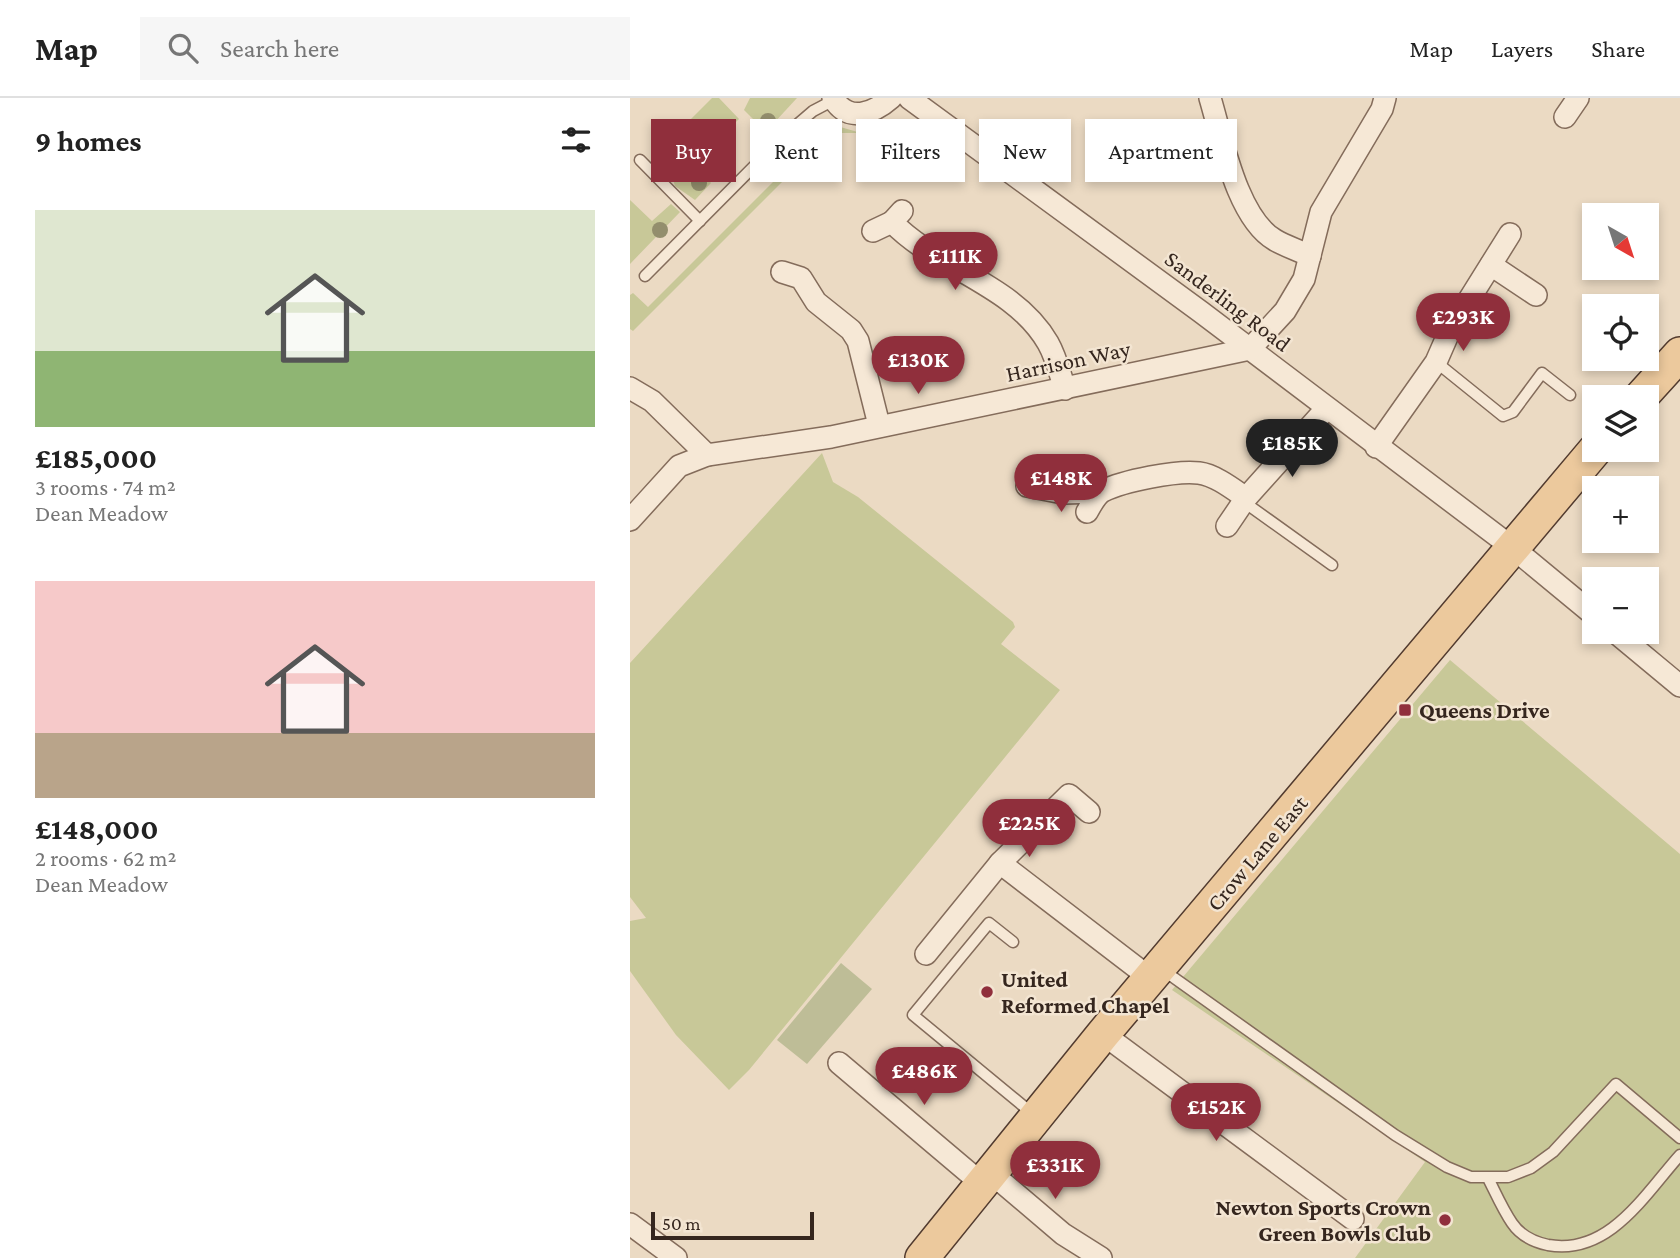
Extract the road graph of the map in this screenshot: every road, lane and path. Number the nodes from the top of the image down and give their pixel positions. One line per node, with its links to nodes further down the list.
1 (891, 98): 5 (street)
2 (909, 98): 17 (street, Sanderling Road)
3 (1210, 98): 6 (street)
4 (1384, 98): 12 (street)
5 (834, 99): 9 (lane)
6 (1216, 119)
7 (640, 160): 9 (lane)
8 (1236, 182): 12 (street)
9 (700, 221): 15 (lane)
10 (889, 221): 22 (street)
11 (1510, 234): 13 (street)
12 (1310, 256): 17 (street)
13 (1490, 265): 16 (street); 19 (street)
14 (798, 274): 25 (street)
15 (645, 276)
16 (1536, 295)
17 (1250, 349): 22 (street, Harrison Way); 24 (street, Sanderling Road)
18 (1680, 355): 20 (main road)
19 (1436, 362): 23 (lane); 26 (street)
20 (1652, 385)
21 (630, 388): 27 (street)
22 (1065, 389): 25 (street, Harrison Way)
23 (1570, 395)
24 (1326, 409): 26 (street, Sanderling Road); 31 (street)
25 (878, 425): 27 (street, Harrison Way)
26 (1376, 447): 35 (street, Sanderling Road)
27 (707, 455): 33 (street, Harrison Way)
28 (1585, 462): 35 (main road, Crow Lane East)
29 (1027, 486): 30 (street)
30 (1100, 492): 31 (street); 32 (street)
31 (1245, 500): 34 (street); 36 (lane)
32 (1087, 512)
33 (630, 520)
34 (1227, 526)
35 (1513, 548): 37 (street); 44 (main road, Crow Lane East)
36 (1332, 565)
37 (1582, 605)
38 (1630, 644): 39 (street)
39 (1680, 685)
40 (1089, 812): 41 (street)
41 (1000, 863): 43 (street); 44 (street)
42 (1013, 942): 47 (lane)
43 (926, 954)
44 (1155, 973): 45 (main road, Crow Lane East); 51 (lane)
45 (1103, 1034): 47 (main road, Crow Lane East); 52 (street)
46 (839, 1063): 50 (street)
47 (1035, 1116): 50 (main road, Crow Lane East)
48 (1680, 1138): 51 (lane)
49 (1680, 1155): 51 (lane)
50 (985, 1177): 55 (main road, Crow Lane East); 56 (street)
51 (1489, 1180)
52 (1353, 1219)
53 (630, 1224): 54 (street)
54 (676, 1258)
55 (922, 1258)
56 (1101, 1258)

